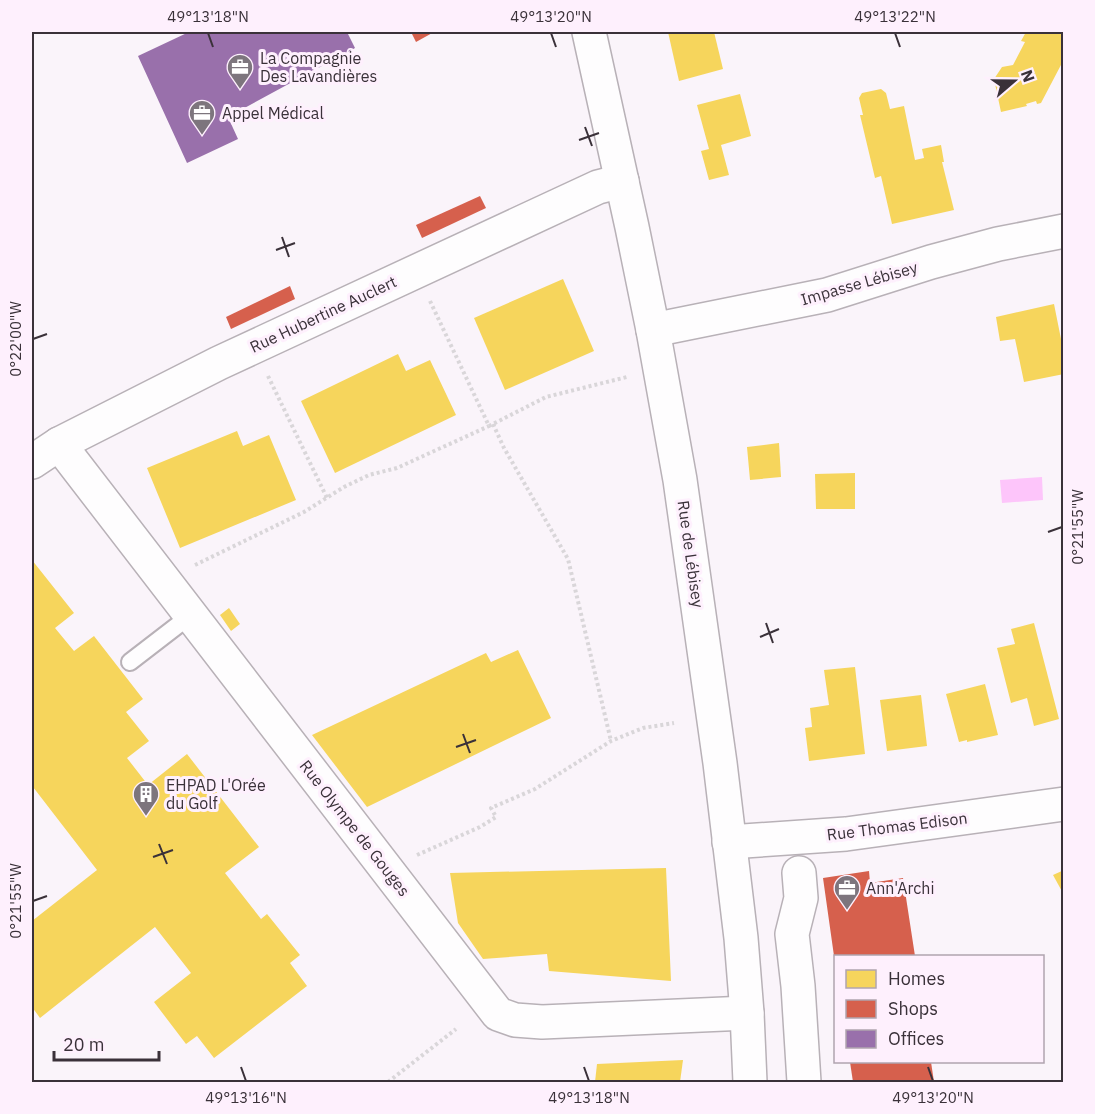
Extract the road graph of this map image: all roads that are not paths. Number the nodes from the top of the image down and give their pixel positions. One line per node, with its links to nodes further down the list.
1 (590, 32): 2 (street, Rue de Lébisey)
2 (622, 181): 4 (street, Rue de Lébisey); 5 (street, Rue Hubertine Auclert)
3 (1064, 231): 4 (street, Impasse Lébisey)
4 (653, 330): 10 (street, Rue de Lébisey)
5 (59, 444): 6 (street, Rue Hubertine Auclert); 7 (street, Rue Olympe de Gouges)
6 (32, 462)
7 (191, 615): 8 (lane); 12 (street, Rue Olympe de Gouges)
8 (130, 662)
9 (1064, 804): 10 (street, Rue Thomas Edison)
10 (729, 842): 12 (street, Rue de Lébisey)
11 (799, 873): 14 (street)
12 (747, 1012): 13 (street, Rue de Lébisey)
13 (750, 1083)
14 (804, 1083)

